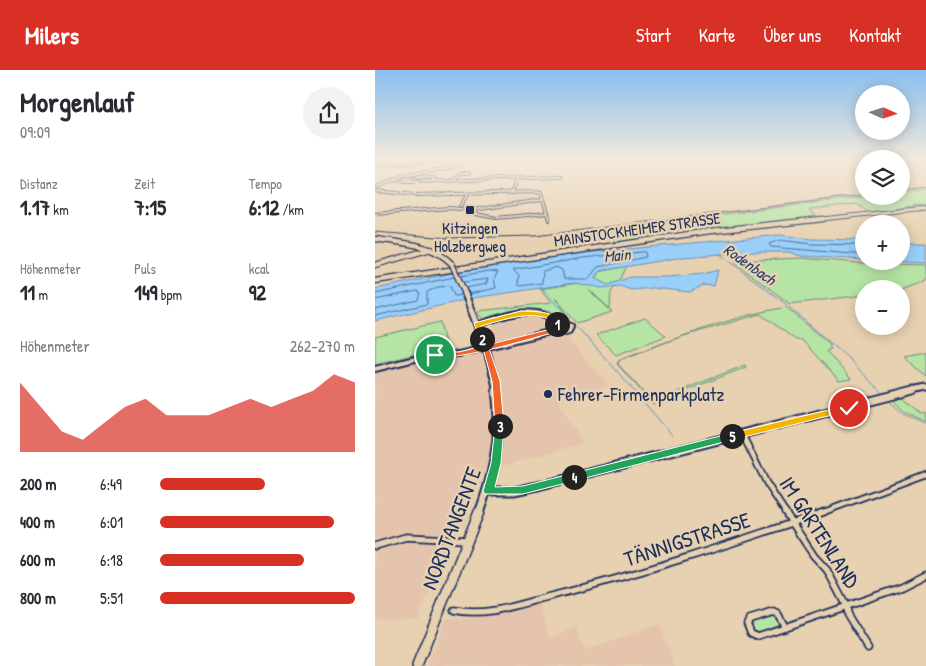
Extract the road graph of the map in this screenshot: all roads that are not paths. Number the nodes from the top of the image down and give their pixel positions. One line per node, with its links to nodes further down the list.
1 (513, 188): 3 (street)
2 (375, 189): 4 (street)
3 (512, 193): 4 (street); 5 (street)
4 (468, 194): 6 (street)
5 (542, 200): 8 (street); 9 (street)
6 (460, 206): 8 (street); 10 (street)
7 (926, 208): 15 (main road, MAINSTOCKHEIMER STRASSE)
8 (472, 210): 9 (street)
9 (547, 212): 11 (street)
10 (375, 214)
11 (549, 220)
12 (375, 239): 13 (main road)
13 (431, 250): 14 (main road); 17 (main road, NORDTANGENTE, bridge)
14 (375, 265)
15 (375, 281)
16 (559, 324): 17 (street); 18 (street); 18 (street)
17 (477, 325): 23 (main road, NORDTANGENTE, bridge)
18 (553, 330): 19 (street)
19 (375, 368)
20 (926, 387): 21 (main road)
21 (742, 434): 23 (main road); 24 (street, IM GARTENLAND)
22 (926, 474): 24 (street, TÄNNIGSTRASSE)
23 (488, 491): 25 (main road, NORDTANGENTE)
24 (794, 522): 28 (street, IM GARTENLAND); 29 (street, TÄNNIGSTRASSE)
25 (468, 540): 26 (street); 32 (main road, NORDTANGENTE)
26 (375, 546)
27 (926, 575): 28 (street)
28 (846, 606): 30 (street); 31 (street, IM GARTENLAND)
29 (454, 610)
30 (785, 627): 30 (street)
31 (868, 648)
32 (417, 666)

